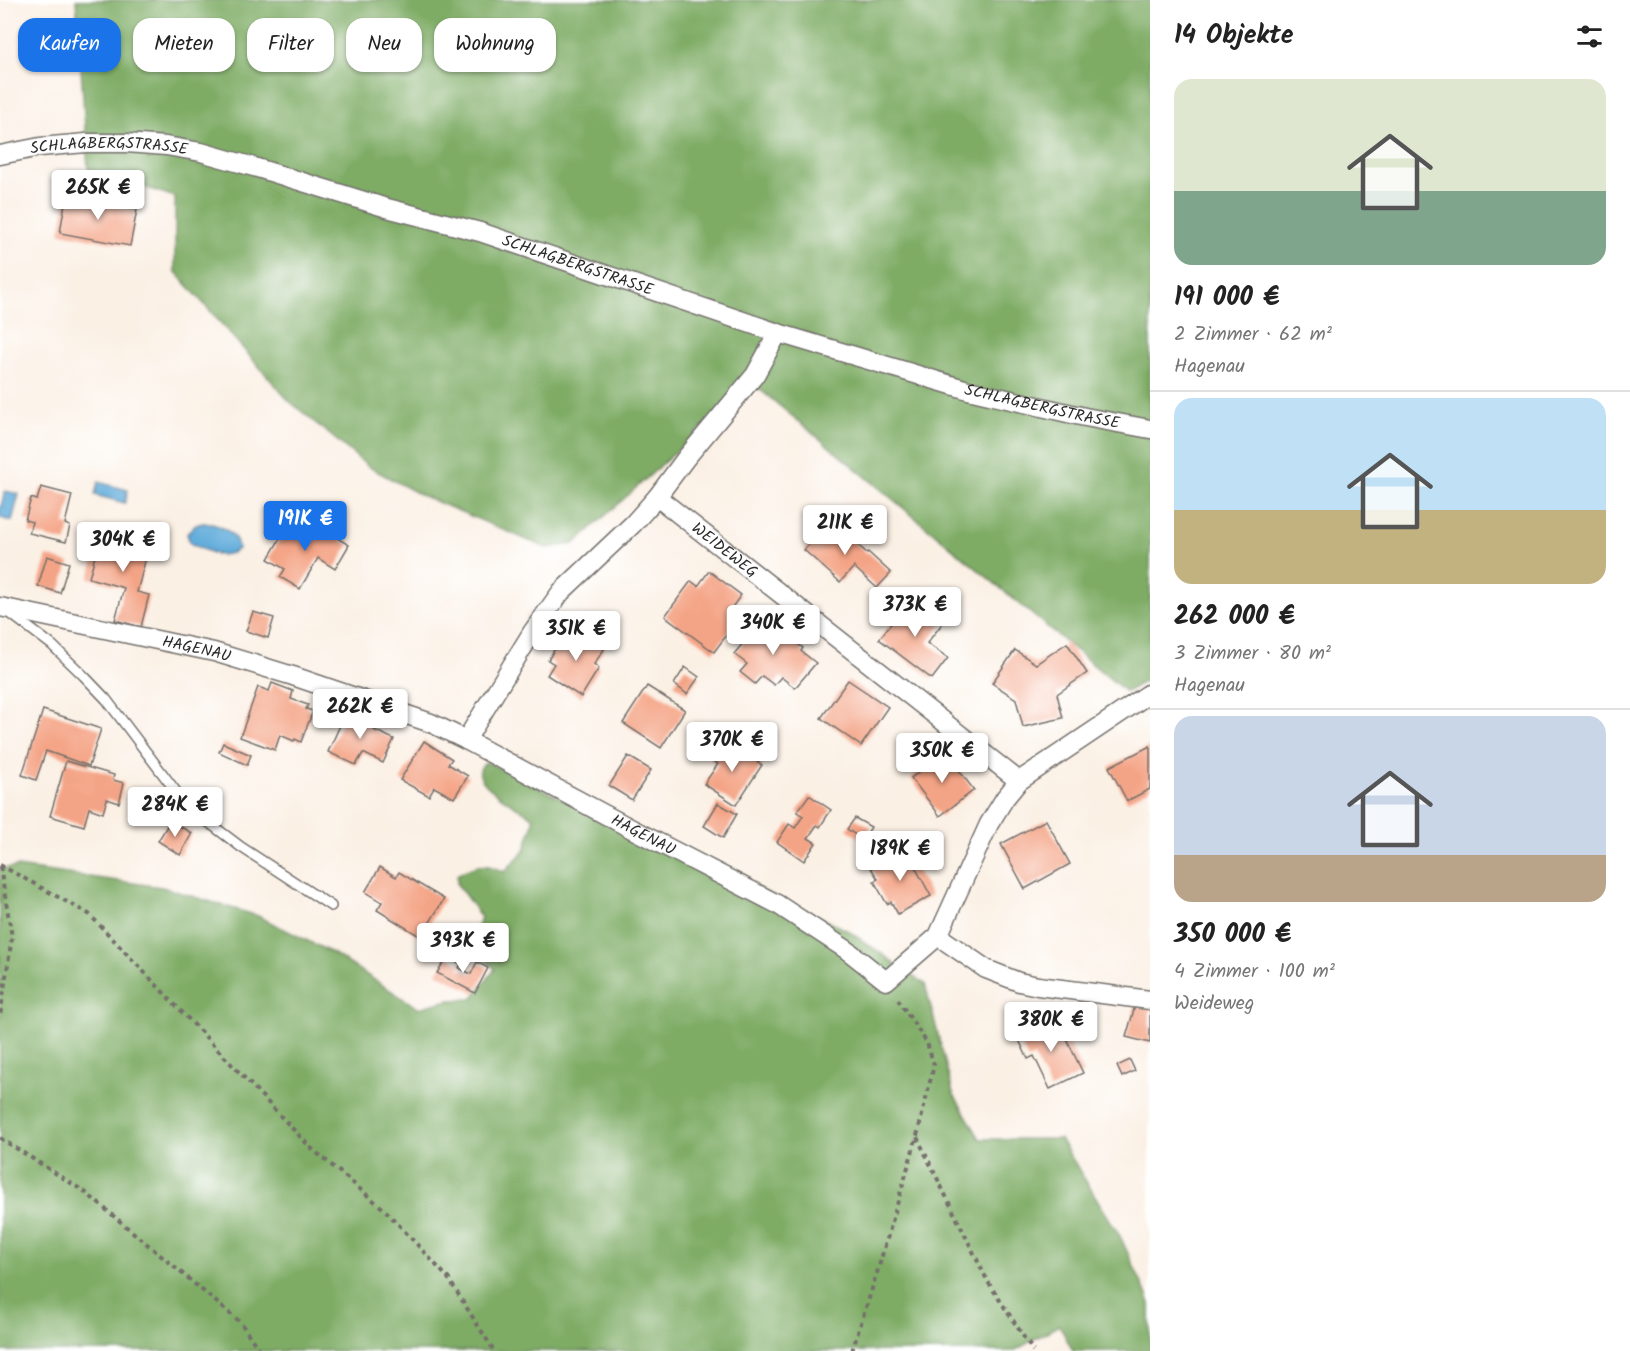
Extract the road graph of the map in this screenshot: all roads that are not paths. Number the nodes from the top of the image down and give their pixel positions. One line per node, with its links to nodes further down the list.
1 (0, 155): 2 (street, SCHLAGBERGSTRASSE)
2 (778, 333): 3 (street, SCHLAGBERGSTRASSE); 4 (street)
3 (1150, 429)
4 (657, 497): 7 (street); 8 (street, WEIDEWEG)
5 (1, 607): 7 (street, HAGENAU); 9 (lane)
6 (1150, 693): 8 (street)
7 (466, 740): 10 (street, HAGENAU)
8 (1019, 781): 10 (street)
9 (331, 906)
10 (938, 936): 11 (street)
11 (1150, 1000)

